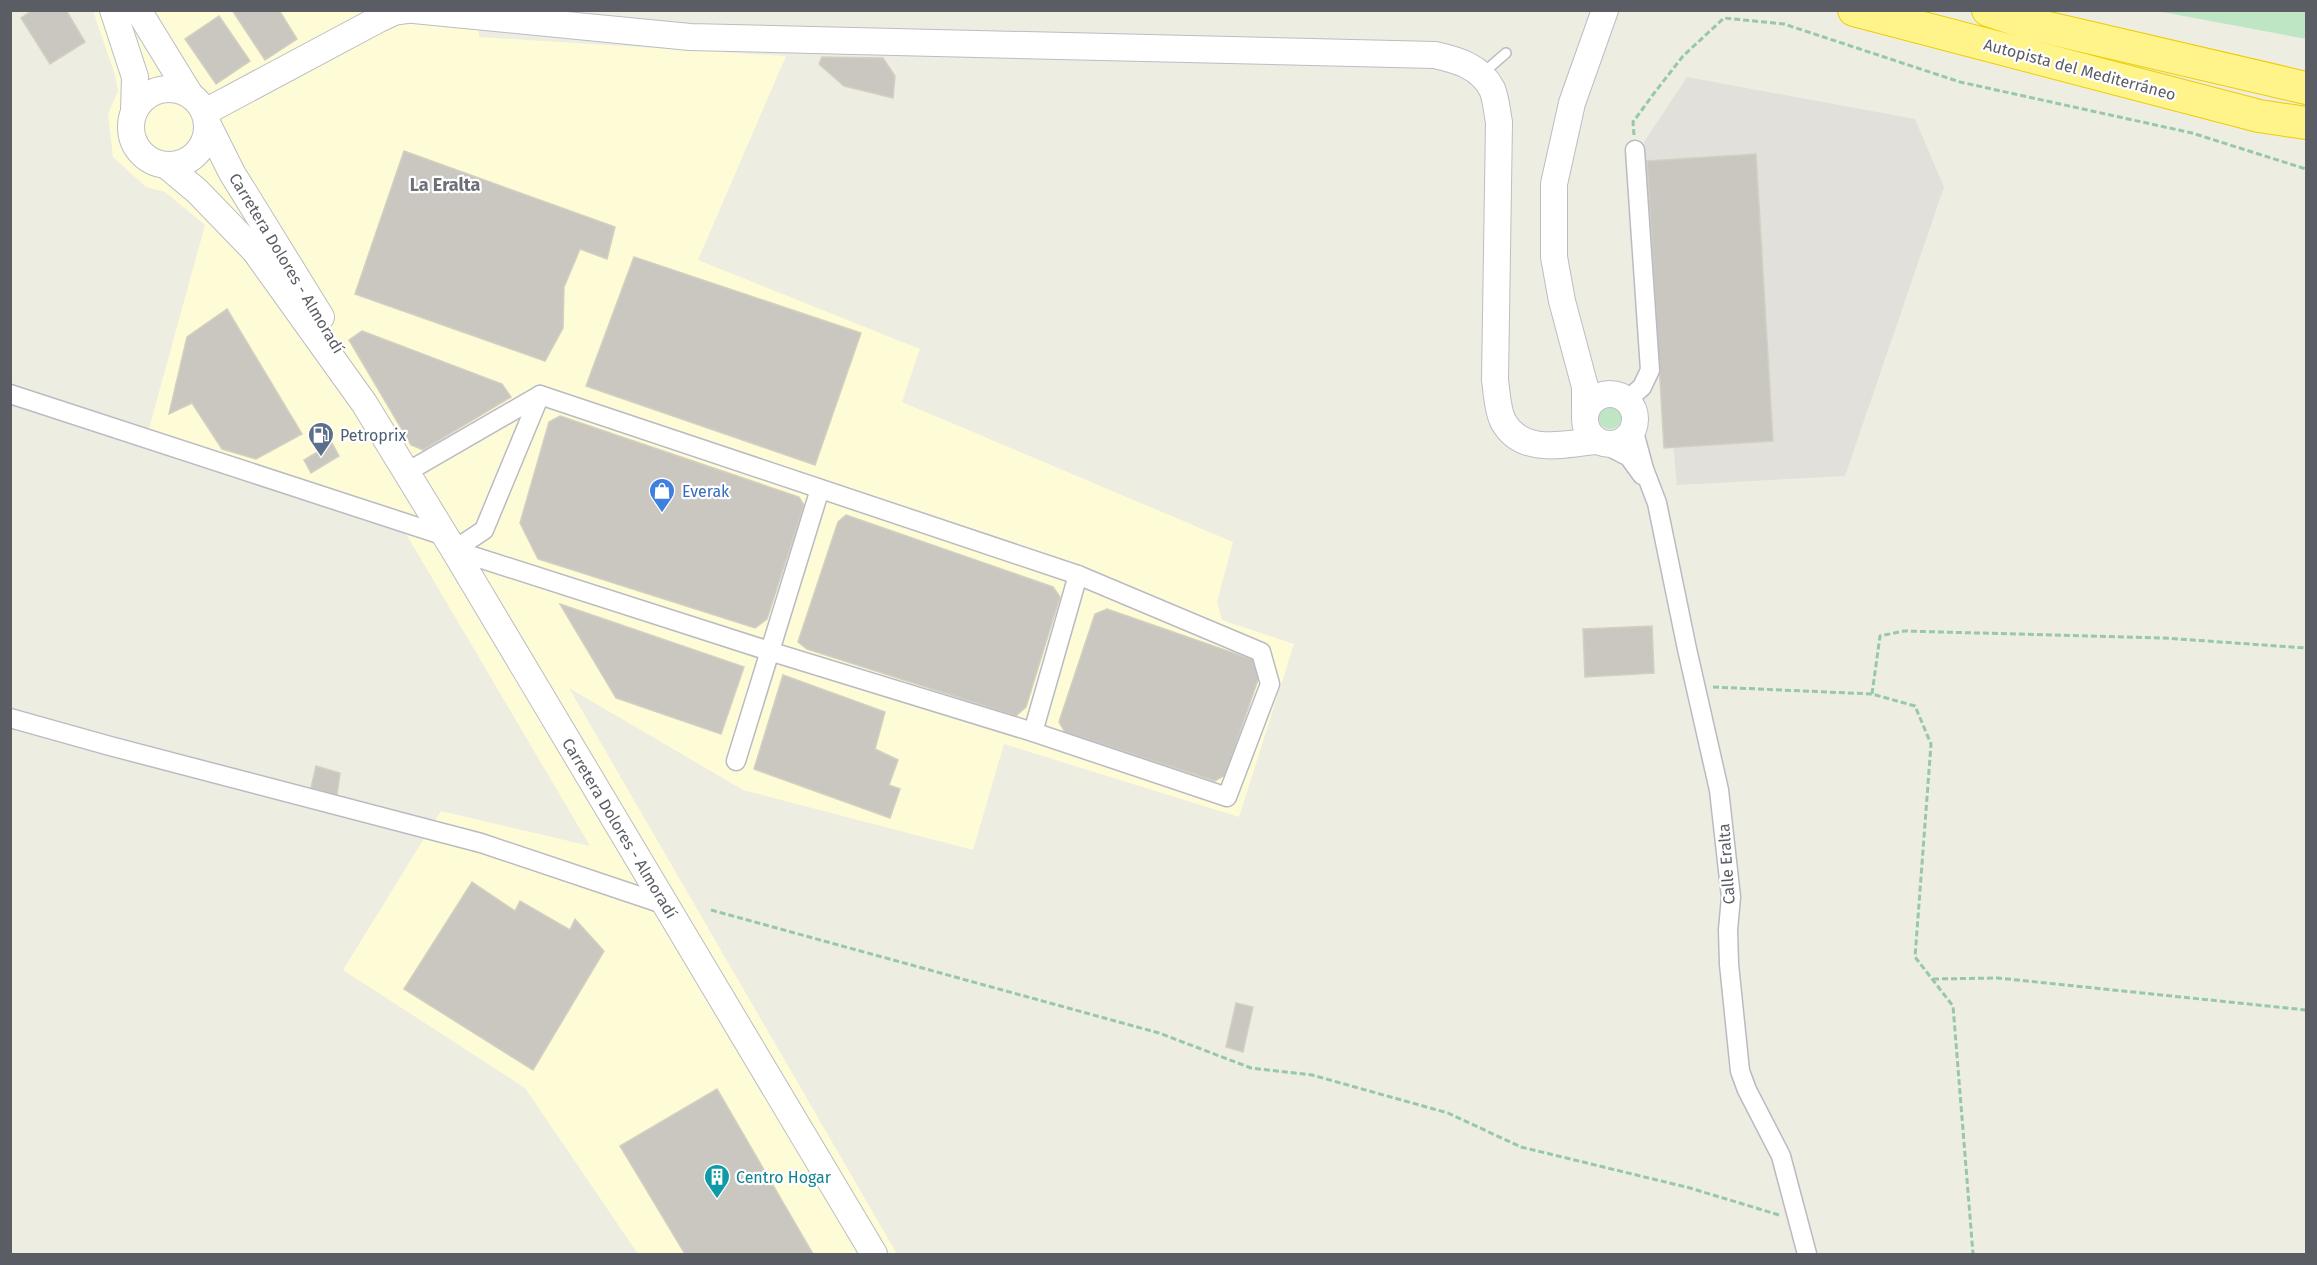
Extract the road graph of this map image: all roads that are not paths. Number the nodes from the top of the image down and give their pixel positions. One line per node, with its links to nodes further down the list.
1 (113, 10): 12 (street)
2 (138, 10): 11 (street)
3 (408, 10): 13 (street)
4 (414, 10): 9 (street)
5 (1605, 10): 17 (street)
6 (1854, 10): 14 (highway, Autopista del Mediterráneo)
7 (1988, 10): 10 (highway, Autopista del Mediterráneo)
8 (1506, 53): 9 (lane)
9 (1481, 75): 25 (street)
10 (2307, 88)
11 (189, 93): 12 (street); 13 (street)
12 (134, 111): 16 (street)
13 (207, 119): 16 (street); 21 (street, Carretera Dolores - Almoradí)
14 (2307, 123)
15 (1635, 150): 20 (street)
16 (167, 166): 21 (street, Carretera Dolores - Almoradí)
17 (1573, 341): 20 (street); 22 (street)
18 (10, 394): 29 (street)
19 (540, 395): 26 (street); 27 (street); 29 (street)
20 (1620, 397): 22 (street); 23 (street)
21 (364, 403): 26 (street, Carretera Dolores - Almoradí)
22 (1584, 416): 24 (street); 25 (street)
23 (1633, 428): 24 (street); 28 (street)
24 (1600, 442): 25 (street); 28 (street)
25 (1549, 446)
26 (407, 472): 29 (street, Carretera Dolores - Almoradí)
27 (820, 489): 30 (street); 31 (street)
28 (1658, 503): 37 (street, Calle Eralta)
29 (450, 543): 31 (street); 35 (street, Carretera Dolores - Almoradí)
30 (1078, 575): 33 (street); 33 (street)
31 (769, 651): 33 (street); 34 (street)
32 (10, 718): 35 (street)
33 (1033, 732)
34 (736, 761)
35 (666, 905): 36 (street, Carretera Dolores - Almoradí)
36 (874, 1254)
37 (1807, 1254)

